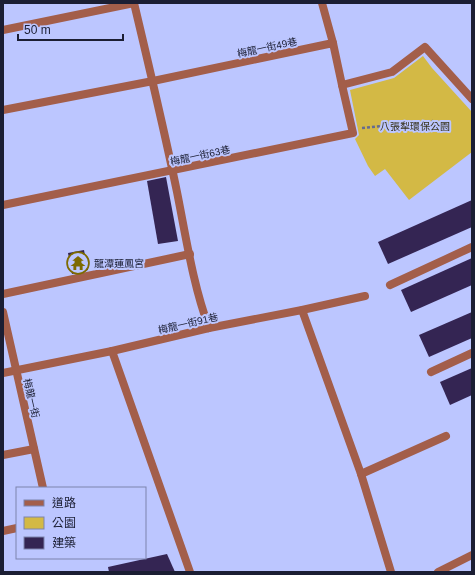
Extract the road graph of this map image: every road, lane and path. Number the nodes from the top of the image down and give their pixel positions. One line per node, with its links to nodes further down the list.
1 (134, 3): 3 (street); 5 (street)
2 (322, 3): 4 (street)
3 (3, 30)
4 (333, 43): 5 (street, 梅龍一街49巷); 6 (street)
5 (153, 81): 8 (street, 梅龍一街49巷); 11 (street)
6 (342, 85): 7 (street); 10 (street)
7 (472, 99)
8 (3, 110)
9 (433, 121): 10 (path)
10 (352, 129): 11 (street, 梅龍一街63巷)
11 (172, 170): 12 (street, 梅龍一街63巷); 14 (street)
12 (3, 205)
13 (472, 247): 15 (street)
14 (190, 254): 16 (street); 20 (street)
15 (390, 285)
16 (3, 294)
17 (365, 296): 18 (street, 梅龍一街91巷)
18 (302, 310): 20 (street, 梅龍一街91巷); 29 (street)
19 (3, 312): 23 (street, 梅龍一街)
20 (209, 328): 21 (street, 梅龍一街91巷)
21 (112, 351): 23 (street, 梅龍一街91巷); 34 (street)
22 (472, 353): 24 (street)
23 (16, 371): 25 (street, 梅龍一街91巷); 27 (street, 梅龍一街)
24 (431, 372)
25 (3, 373)
26 (446, 436): 29 (street)
27 (34, 449): 28 (street); 30 (street, 梅龍一街)
28 (3, 455)
29 (361, 474): 35 (street)
30 (43, 487)
31 (16, 528): 32 (street)
32 (3, 531)
33 (472, 555): 36 (street)
34 (190, 572)
35 (391, 572)
36 (438, 572)

